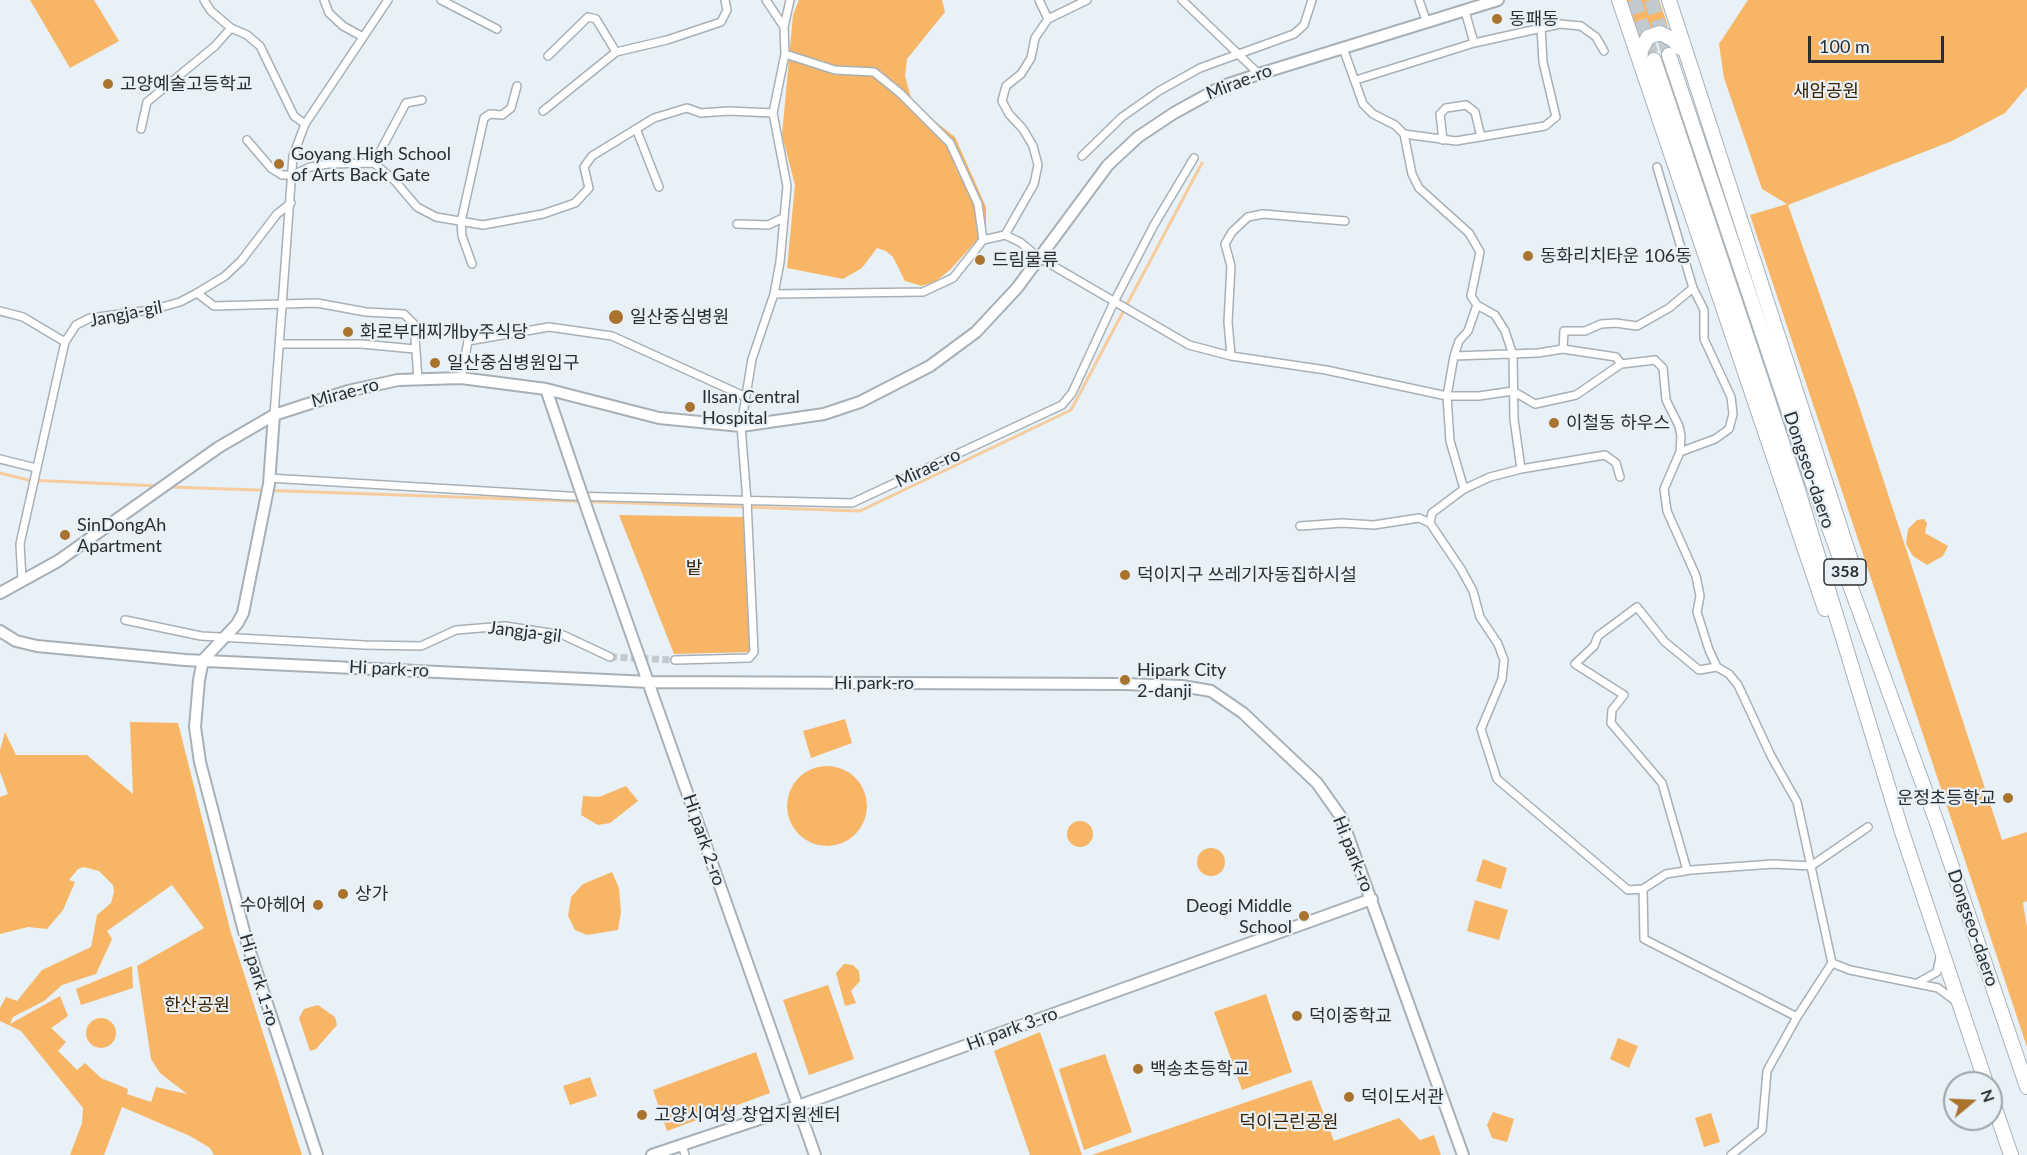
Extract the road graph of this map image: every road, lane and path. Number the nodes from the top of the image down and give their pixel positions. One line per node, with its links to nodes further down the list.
1 (204, 0): 21 (street)
2 (324, 0): 23 (street)
3 (387, 0): 23 (street)
4 (441, 0): 22 (street)
5 (725, 0): 28 (street)
6 (766, 0): 19 (street)
7 (790, 0): 19 (street)
8 (1039, 0): 17 (street)
9 (1088, 0): 17 (street)
10 (1182, 0): 30 (street)
11 (1312, 0): 30 (street)
12 (1419, 0): 18 (street)
13 (1498, 0): 16 (street, Mirae-ro)
14 (1619, 0): 34 (highway)
15 (1669, 0): 26 (highway)
16 (1465, 11): 18 (street, Mirae-ro); 24 (street)
17 (1048, 19): 59 (street)
18 (1427, 23): 25 (street, Mirae-ro)
19 (784, 27): 29 (street)
20 (1541, 27): 24 (street); 27 (street); 45 (street)
21 (231, 28): 41 (street); 42 (street)
22 (496, 29)
23 (363, 37): 41 (street)
24 (1474, 43): 36 (street)
25 (1343, 48): 35 (street, Mirae-ro); 36 (street)
26 (1683, 50): 34 (highway); 106 (highway)
27 (1604, 51)
28 (616, 52): 32 (street); 39 (street)
29 (785, 54): 40 (street); 60 (street)
30 (1236, 54): 35 (street); 48 (street)
31 (1669, 55): 106 (highway, Dongseo-daero / 358)
32 (548, 56)
33 (1654, 60): 108 (highway, Dongseo-daero / 358)
34 (1640, 64): 108 (highway)
35 (1259, 74): 61 (street, Mirae-ro)
36 (1356, 80): 44 (street)
37 (517, 86): 57 (street)
38 (422, 100): 50 (street)
39 (543, 111)
40 (773, 113): 43 (street); 55 (street)
41 (305, 124): 52 (street)
42 (141, 129)
43 (637, 131): 53 (street); 57 (street)
44 (1404, 134): 47 (street); 68 (street)
45 (1481, 137): 47 (street); 47 (street)
46 (247, 140): 52 (street)
47 (1443, 140)
48 (1082, 156)
49 (1194, 158): 67 (street, Mirae-ro)
50 (374, 163): 52 (street); 57 (street)
51 (1657, 167): 63 (street)
52 (293, 175): 54 (street)
53 (659, 187)
54 (291, 203): 64 (street, Jangja-gil); 66 (street)
55 (783, 218): 58 (street); 65 (street)
56 (1345, 221): 75 (street)
57 (461, 222): 62 (street)
58 (737, 224)
59 (1005, 236): 60 (street); 61 (street)
60 (983, 240): 65 (street)
61 (1038, 257): 67 (street); 85 (street, Mirae-ro)
62 (472, 264)
63 (1693, 288): 73 (street); 86 (street)
64 (197, 293): 66 (street); 70 (street, Jangja-gil)
65 (774, 294): 82 (street)
66 (284, 302): 71 (street); 72 (street)
67 (1117, 304): 75 (street); 93 (street, Mirae-ro)
68 (1477, 305): 74 (street); 76 (street)
69 (0, 311): 70 (street)
70 (66, 342): 89 (street, Jangja-gil)
71 (281, 344): 72 (street); 84 (street)
72 (415, 349): 79 (street)
73 (1563, 349): 74 (street); 77 (street)
74 (1513, 355): 76 (street); 81 (street)
75 (1231, 356): 83 (street)
76 (1454, 356): 83 (street)
77 (1622, 364): 81 (street); 86 (street)
78 (461, 378): 79 (street, Mirae-ro); 80 (street, Mirae-ro); 82 (street)
79 (418, 379): 84 (street, Mirae-ro)
80 (546, 389): 85 (street, Mirae-ro); 105 (street, Hi park 2-ro, bridge)
81 (1513, 391): 83 (street); 88 (street)
82 (744, 396): 85 (street)
83 (1447, 396): 92 (street)
84 (274, 416): 91 (street); 96 (street, Mirae-ro)
85 (741, 426): 93 (street)
86 (1680, 452): 104 (street)
87 (0, 459): 89 (street)
88 (1521, 469): 90 (street); 92 (street)
89 (36, 471): 96 (street, Jangja-gil)
90 (1620, 477)
91 (269, 481): 93 (street, Mirae-ro); 100 (street)
92 (1464, 489): 94 (street)
93 (747, 502): 103 (street)
94 (1430, 523): 95 (street); 111 (street)
95 (1300, 526)
96 (22, 580): 97 (street, Mirae-ro)
97 (0, 592)
98 (126, 620): 100 (street, Jangja-gil)
99 (0, 631): 102 (street, Hi park-ro)
100 (222, 638): 101 (street, Jangja-gil); 102 (street)
101 (610, 657)
102 (203, 660): 105 (street, Hi park-ro); 124 (street, Hi park 1-ro)
103 (675, 660)
104 (1717, 667): 109 (street); 110 (street)
105 (649, 682): 112 (street, Hi park-ro); 120 (street, Hi park 2-ro)
106 (1936, 820): 119 (highway, Dongseo-daero / 358)
107 (1868, 827): 109 (street)
108 (1902, 832): 113 (highway, Dongseo-daero / 358)
109 (1811, 866): 110 (street); 114 (street)
110 (1687, 870): 111 (street)
111 (1643, 889): 117 (street)
112 (1372, 899): 120 (street, Hi park 3-ro); 127 (street, Hi park-ro)
113 (1937, 935): 115 (street); 116 (highway, Dongseo-daero / 358)
114 (1832, 963): 115 (street); 117 (street)
115 (1919, 982): 116 (street)
116 (1963, 1014): 118 (highway, Dongseo-daero / 358)
117 (1797, 1017): 128 (street)
118 (1982, 1071)
119 (2027, 1087)
120 (798, 1106): 122 (street, Hi park 3-ro); 126 (street, Hi park 2-ro)
121 (2003, 1131): 123 (highway)
122 (684, 1150): 125 (street, Hi park 3-ro)
123 (2010, 1153)
124 (317, 1155)
125 (652, 1155)
126 (815, 1155)
127 (1463, 1155)
128 (1731, 1155)

